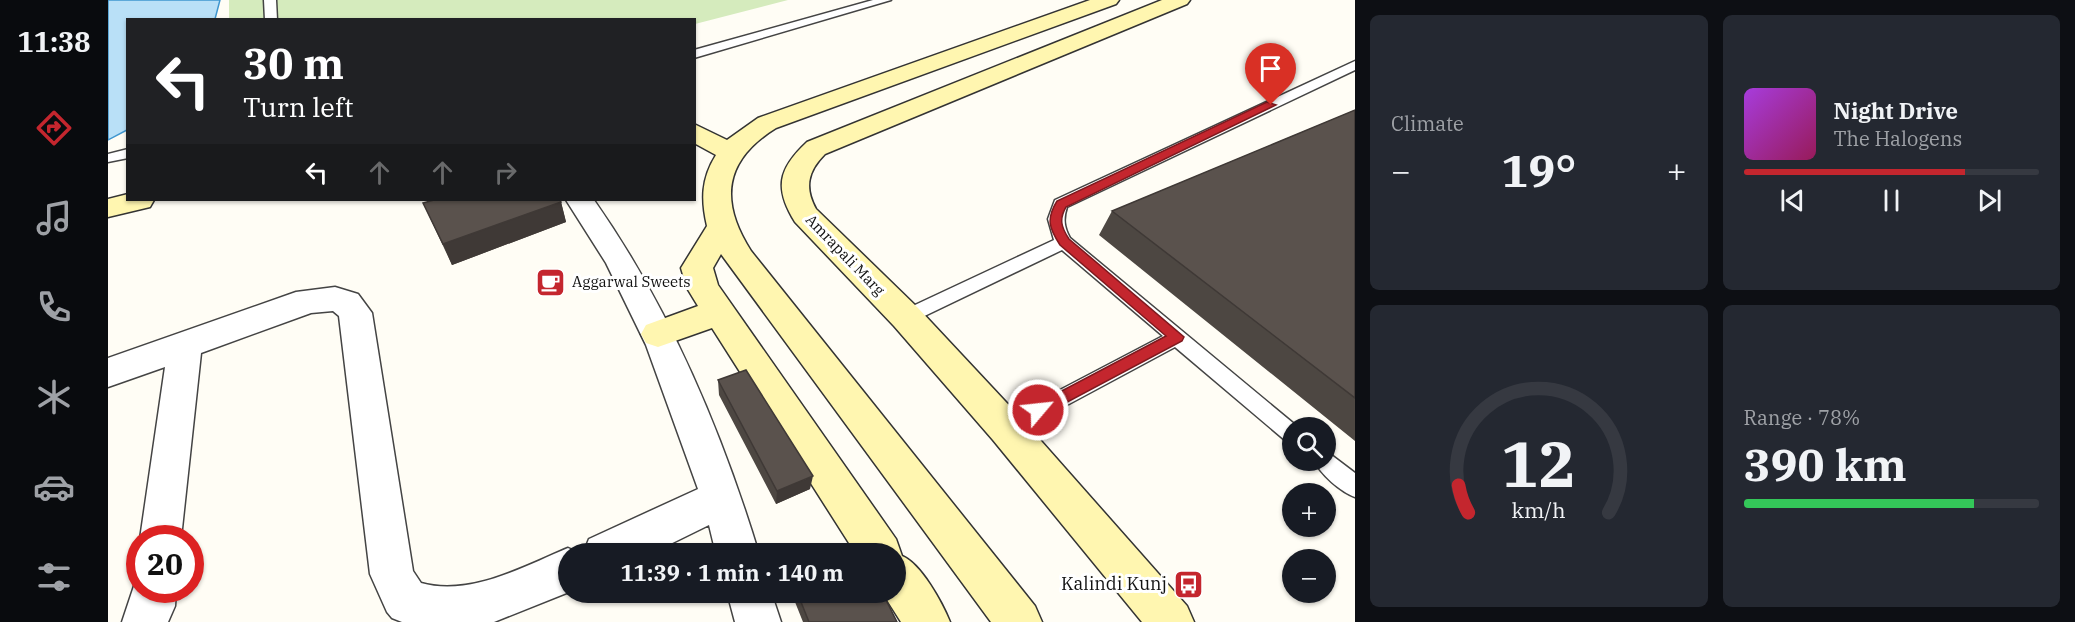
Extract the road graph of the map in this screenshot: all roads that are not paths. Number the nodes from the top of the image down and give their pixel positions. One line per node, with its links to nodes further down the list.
1 (270, 0): 5 (lane)
2 (885, 0): 6 (lane)
3 (1109, 0): 9 (main road)
4 (1180, 0): 20 (main road, Amrapali Marg)
5 (271, 18)
6 (696, 53)
7 (1355, 65): 18 (lane)
8 (696, 133): 9 (main road)
9 (729, 152): 17 (main road)
10 (126, 154): 11 (lane)
11 (108, 159)
12 (126, 186): 13 (main road)
13 (108, 190)
14 (136, 201): 16 (main road)
15 (581, 201): 21 (street)
16 (108, 208)
17 (722, 226): 19 (main road); 41 (main road)
18 (1064, 242): 20 (lane); 22 (lane)
19 (718, 312): 21 (main road); 33 (main road)
20 (906, 318): 26 (main road, Amrapali Marg)
21 (658, 334): 29 (street)
22 (1177, 337): 25 (lane); 26 (lane)
23 (184, 345): 24 (street); 30 (street); 34 (street)
24 (108, 373)
25 (1282, 426)
26 (1006, 428): 42 (main road, Amrapali Marg)
27 (1336, 470): 28 (lane)
28 (1355, 487)
29 (722, 498): 31 (street); 32 (street)
30 (162, 525)
31 (627, 543)
32 (735, 543)
33 (874, 543)
34 (558, 575)
35 (906, 590): 40 (main road)
36 (152, 603): 38 (street)
37 (752, 603): 39 (street)
38 (145, 622)
39 (758, 622)
40 (927, 622)
41 (1019, 622)
42 (1172, 622)

